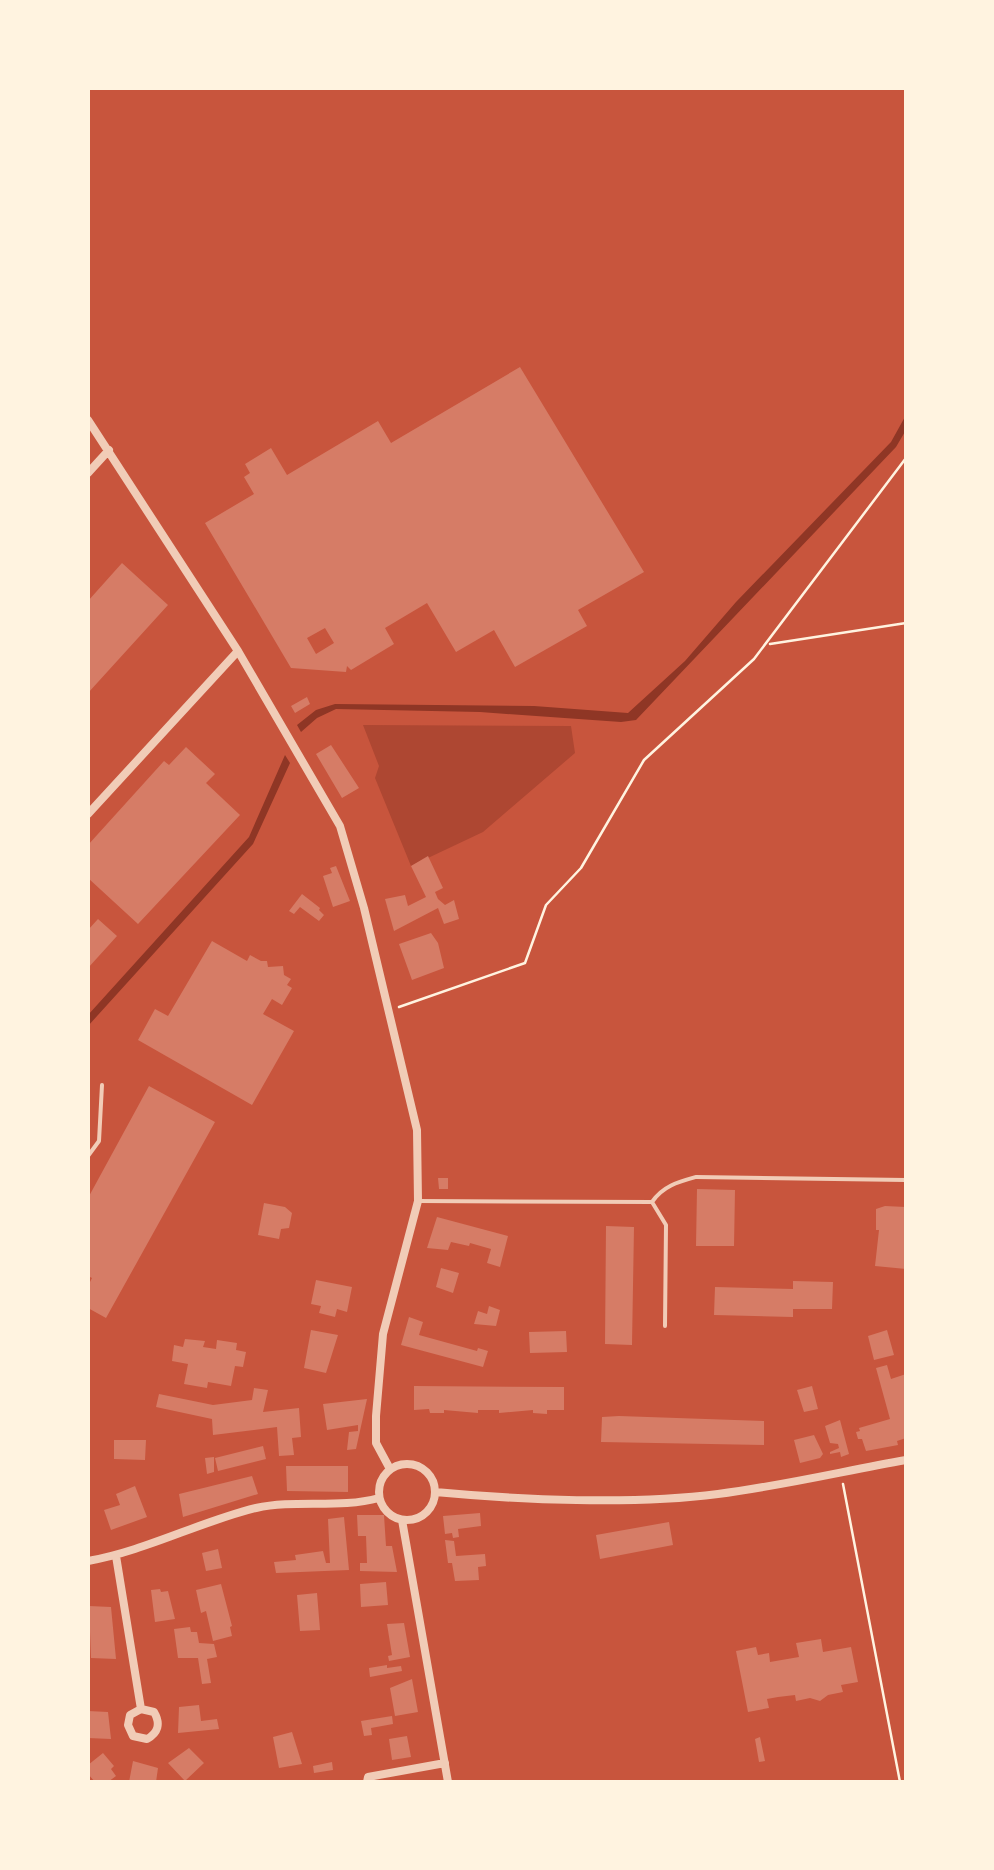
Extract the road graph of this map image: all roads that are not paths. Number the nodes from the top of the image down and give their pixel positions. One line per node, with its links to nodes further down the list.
1 (88, 420): 2 (street)
2 (109, 450): 3 (street); 4 (street)
3 (88, 473)
4 (238, 651): 5 (street); 9 (street)
5 (88, 814)
6 (102, 1085): 7 (lane)
7 (88, 1156)
8 (906, 1180): 10 (lane)
9 (418, 1201): 10 (lane); 13 (street)
10 (652, 1202): 11 (lane)
11 (665, 1326)
12 (906, 1460): 14 (street)
13 (390, 1469): 14 (street); 15 (street)
14 (435, 1492): 16 (street)
15 (379, 1498): 16 (street); 17 (street)
16 (402, 1520): 20 (street)
17 (116, 1556): 18 (street); 19 (street)
18 (88, 1561)
19 (142, 1710): 19 (street)
20 (445, 1763): 21 (street); 22 (street)
21 (367, 1782)
22 (448, 1782)

